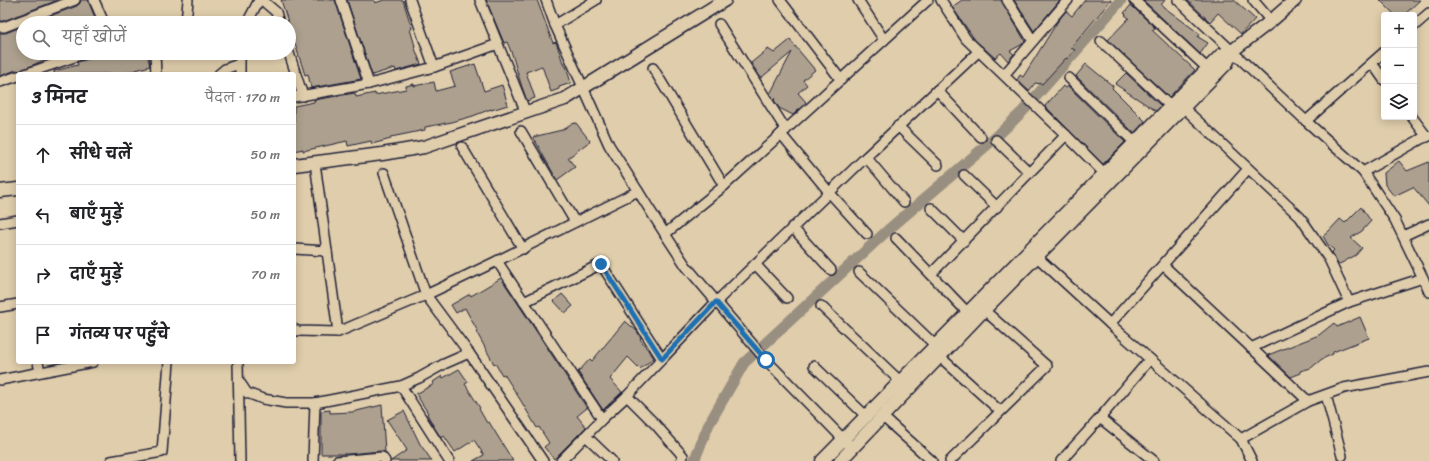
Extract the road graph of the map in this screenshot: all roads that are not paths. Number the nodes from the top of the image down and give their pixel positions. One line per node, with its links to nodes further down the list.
1 (75, 0): 24 (street)
2 (94, 0): 25 (street)
3 (188, 0): 26 (street)
4 (259, 0): 27 (street)
5 (262, 0): 28 (street)
6 (341, 0): 63 (street)
7 (410, 0): 48 (street)
8 (480, 0): 38 (street)
9 (546, 0): 33 (street)
10 (596, 0): 33 (street)
11 (725, 0): 22 (street)
12 (780, 0): 60 (street)
13 (858, 0): 35 (street)
14 (928, 0): 35 (street)
15 (940, 0): 39 (street)
16 (1007, 0): 37 (street)
17 (1068, 0): 37 (street)
18 (1134, 0): 50 (street)
19 (1178, 0): 40 (street)
20 (1253, 0): 29 (street)
21 (1295, 0): 29 (street)
22 (710, 4): 65 (street)
23 (1429, 13): 31 (street)
24 (33, 16)
25 (101, 16)
26 (187, 16)
27 (251, 16)
28 (277, 16)
29 (1271, 20): 40 (street)
30 (16, 22): 34 (street)
31 (1417, 23)
32 (719, 24): 74 (street)
33 (555, 25): 65 (street)
34 (0, 27)
35 (884, 40): 60 (street)
36 (1101, 40): 67 (street)
37 (1033, 41): 56 (street)
38 (498, 44): 48 (street); 69 (street)
39 (979, 51): 56 (street); 64 (street)
40 (1232, 51): 50 (street); 68 (street); 71 (street)
41 (1381, 55): 46 (street)
42 (70, 60): 51 (street)
43 (155, 60): 52 (street)
44 (239, 60): 47 (street)
45 (291, 60): 55 (street)
46 (1372, 63): 57 (street); 71 (street)
47 (239, 64): 53 (street); 54 (street)
48 (434, 67): 63 (street)
49 (653, 68): 91 (street)
50 (1208, 69): 67 (street)
51 (46, 71)
52 (156, 72)
53 (221, 72)
54 (240, 72)
55 (293, 72)
56 (1004, 75): 75 (street)
57 (1381, 76)
58 (16, 77): 61 (street)
59 (1069, 78): 79 (street)
60 (841, 80): 74 (street)
61 (0, 82)
62 (296, 83): 66 (street)
63 (369, 84): 66 (street)
64 (937, 90): 72 (street); 77 (street)
65 (584, 91): 69 (street); 94 (street)
66 (299, 96)
67 (1170, 106): 79 (street)
68 (1184, 108): 85 (street); 112 (street)
69 (526, 113): 84 (street)
70 (1415, 120): 76 (street)
71 (1306, 121): 86 (street)
72 (898, 126): 81 (street); 83 (street)
73 (521, 131): 101 (street)
74 (784, 132): 91 (street); 95 (street)
75 (1066, 135): 88 (street); 89 (street)
76 (1428, 136): 86 (street)
77 (982, 137)
78 (996, 140): 88 (street)
79 (1134, 142): 89 (street)
80 (462, 147): 110 (street)
81 (866, 156): 95 (street); 96 (street)
82 (296, 165): 84 (street)
83 (938, 165)
84 (315, 167): 111 (street)
85 (1248, 169): 115 (street); 125 (street)
86 (1363, 172): 106 (street)
87 (384, 173): 121 (street)
88 (1030, 173): 97 (street)
89 (1104, 173): 130 (street)
90 (964, 175): 97 (street)
91 (724, 186): 104 (street)
92 (16, 189): 93 (street)
93 (0, 191)
94 (638, 191): 101 (street); 104 (street)
95 (829, 192): 103 (street); 105 (street)
96 (904, 202)
97 (997, 207): 108 (street)
98 (931, 208): 108 (street)
99 (16, 220): 100 (street)
100 (0, 222)
101 (576, 222): 110 (street)
102 (1429, 224): 106 (street)
103 (792, 228): 114 (street); 116 (street)
104 (665, 234): 124 (street)
105 (867, 234)
106 (1404, 236): 119 (street)
107 (896, 238): 118 (street)
108 (964, 241): 118 (street)
109 (296, 249): 111 (street)
110 (523, 249): 113 (street)
111 (327, 251): 133 (street)
112 (1036, 256): 129 (street); 131 (street)
113 (497, 262): 121 (street); 123 (street)
114 (755, 264): 122 (street); 124 (street)
115 (1163, 265): 131 (street); 134 (street)
116 (831, 270)
117 (859, 272): 135 (street)
118 (931, 274): 130 (street)
119 (1423, 278): 120 (street); 125 (street)
120 (1429, 292)
121 (426, 295): 133 (street); 136 (street)
122 (787, 298)
123 (524, 302): 137 (street); 158 (street)
124 (716, 302): 137 (street); 160 (street)
125 (1349, 302): 134 (street)
126 (16, 304): 128 (street)
127 (821, 306): 148 (street)
128 (0, 307)
129 (984, 310): 135 (street); 154 (street)
130 (968, 313): 135 (street)
131 (1110, 324): 138 (street)
132 (296, 330): 133 (street)
133 (338, 332)
134 (1251, 348): 152 (street)
135 (938, 351): 148 (street); 154 (street); 156 (street)
136 (469, 353): 149 (street); 170 (street)
137 (662, 359): 151 (street)
138 (1150, 359): 157 (street); 161 (street)
139 (38, 364): 144 (street)
140 (82, 364): 144 (street)
141 (169, 364): 164 (street)
142 (238, 364): 147 (street)
143 (814, 366): 155 (street)
144 (40, 372): 146 (street)
145 (1429, 372): 150 (street)
146 (0, 380)
147 (239, 381): 153 (street); 165 (street)
148 (901, 382): 155 (street)
149 (401, 386): 153 (street); 169 (street)
150 (1326, 395): 152 (street); 163 (street)
151 (627, 396): 158 (street); 173 (street)
152 (1308, 401): 161 (street)
153 (315, 403): 166 (street)
154 (1000, 411): 177 (street)
155 (866, 416): 160 (street)
156 (882, 416): 162 (street); 176 (street)
157 (1100, 418): 178 (street); 179 (street)
158 (602, 419): 159 (street)
159 (586, 436): 171 (street); 172 (street)
160 (843, 439): 162 (street); 174 (street)
161 (1241, 439): 180 (street)
162 (852, 448): 175 (street)
163 (1342, 456)
164 (111, 461)
165 (240, 461)
166 (312, 461)
167 (338, 461): 168 (street)
168 (385, 461)
169 (449, 461)
170 (542, 461)
171 (561, 461)
172 (612, 461)
173 (681, 461)
174 (822, 461)
175 (840, 461)
176 (932, 461)
177 (950, 461)
178 (1061, 461)
179 (1154, 461)
180 (1252, 461)

